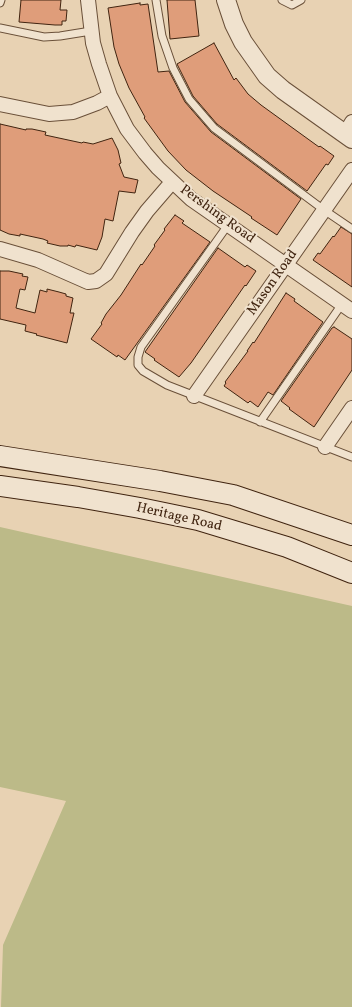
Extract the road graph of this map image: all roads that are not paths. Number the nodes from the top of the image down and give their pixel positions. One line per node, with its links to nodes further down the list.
1 (1, 0): 7 (lane)
2 (88, 0): 9 (street, Pershing Road)
3 (156, 0): 15 (lane)
4 (226, 0): 12 (street)
5 (282, 0): 6 (lane)
6 (301, 0)
7 (0, 3)
8 (0, 28): 9 (lane)
9 (91, 31): 10 (street, Pershing Road)
10 (110, 96): 11 (street); 14 (street, Pershing Road)
11 (0, 104)
12 (350, 132)
13 (352, 170): 15 (street, Mason Road)
14 (172, 182): 16 (street, Pershing Road); 18 (street)
15 (324, 210): 17 (lane); 19 (street, Mason Road)
16 (228, 224): 19 (street, Pershing Road); 21 (lane)
17 (352, 229)
18 (0, 250)
19 (285, 264): 20 (street, Pershing Road); 21 (street, Mason Road)
20 (347, 308): 23 (lane)
21 (194, 396): 23 (lane)
22 (352, 408): 24 (street)
23 (260, 422): 24 (lane)
24 (325, 447): 26 (lane)
25 (0, 456): 28 (main road)
26 (352, 457)
27 (0, 486): 29 (main road, Heritage Road)
28 (352, 535)
29 (352, 573)

